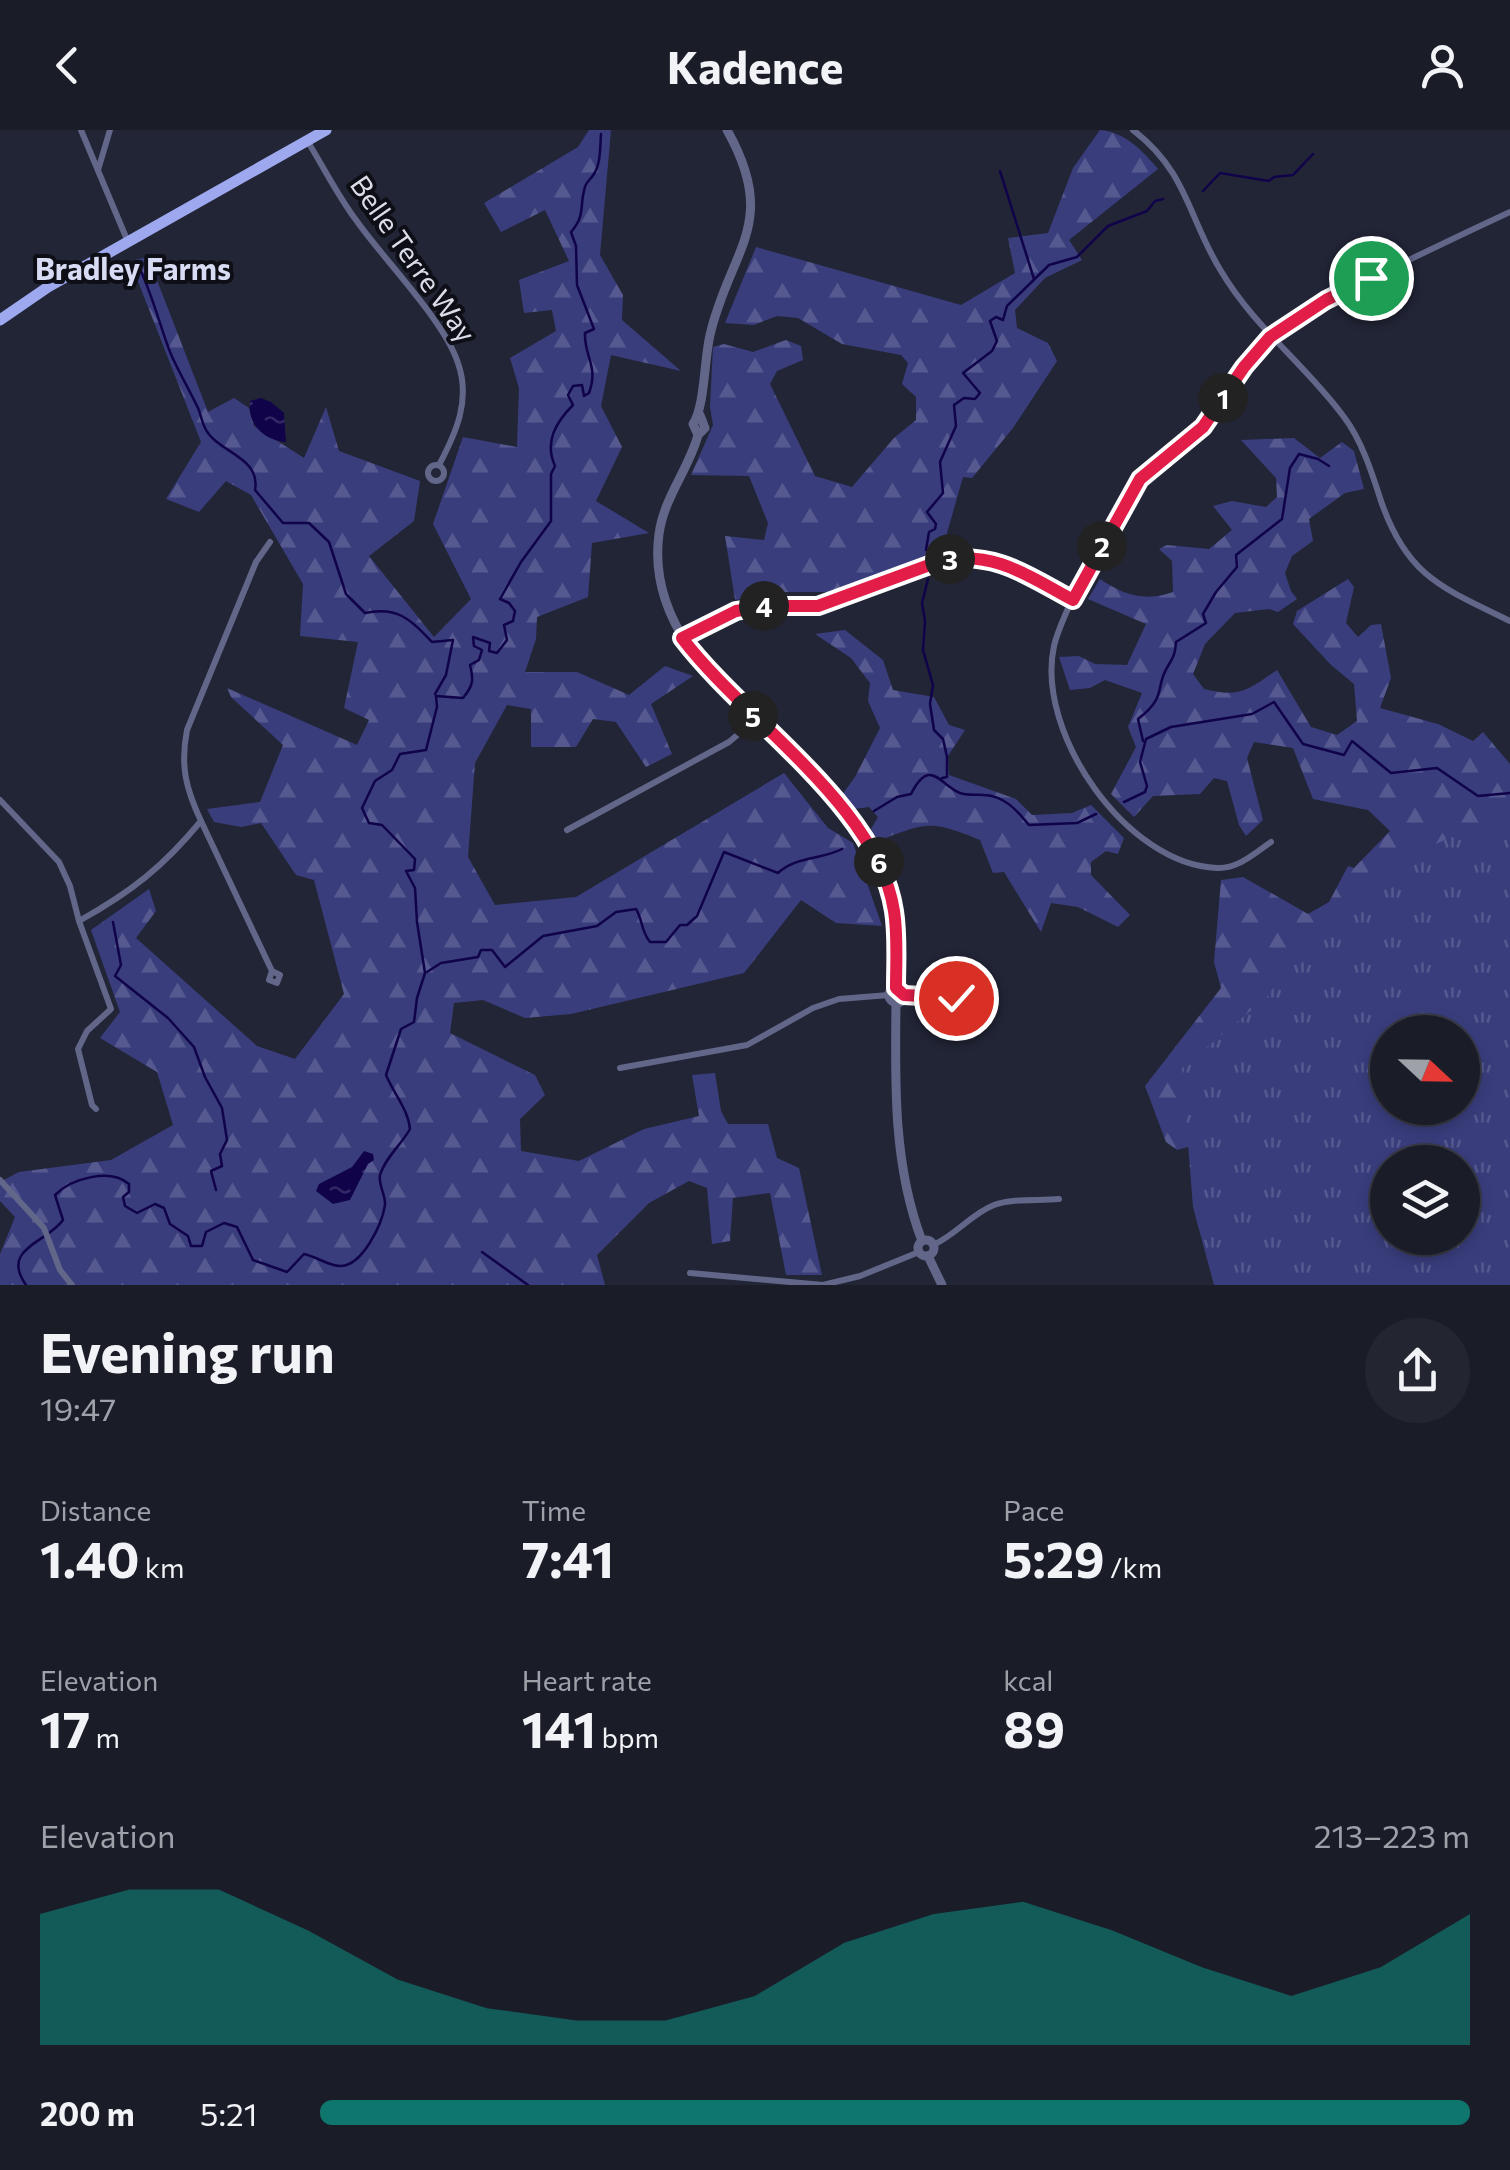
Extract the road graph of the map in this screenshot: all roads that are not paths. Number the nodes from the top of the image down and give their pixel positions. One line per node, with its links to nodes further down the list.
1 (81, 130): 7 (street)
2 (110, 130): 7 (street)
3 (326, 130): 6 (main road)
4 (1134, 130): 11 (street)
5 (731, 132): 16 (street)
6 (308, 140): 9 (main road); 12 (street, Belle Terre Way)
7 (98, 170): 9 (street)
8 (1510, 212): 11 (street)
9 (128, 242): 10 (main road)
10 (0, 320)
11 (1270, 337): 14 (street); 15 (street)
12 (440, 465)
13 (270, 542): 19 (street)
14 (1073, 600): 16 (street); 21 (street)
15 (1510, 621)
16 (682, 638): 17 (street)
17 (756, 719): 20 (street); 24 (street)
18 (0, 800): 22 (street)
19 (201, 821): 22 (street); 23 (street)
20 (567, 830)
21 (1271, 842)
22 (79, 921): 27 (street)
23 (272, 972)
24 (897, 995): 25 (street); 26 (street); 30 (street)
25 (984, 1012)
26 (620, 1068)
27 (96, 1109)
28 (0, 1180): 32 (street)
29 (1059, 1199): 30 (street)
30 (926, 1248): 31 (street); 33 (street)
31 (690, 1273)
32 (72, 1285)
33 (942, 1285)

